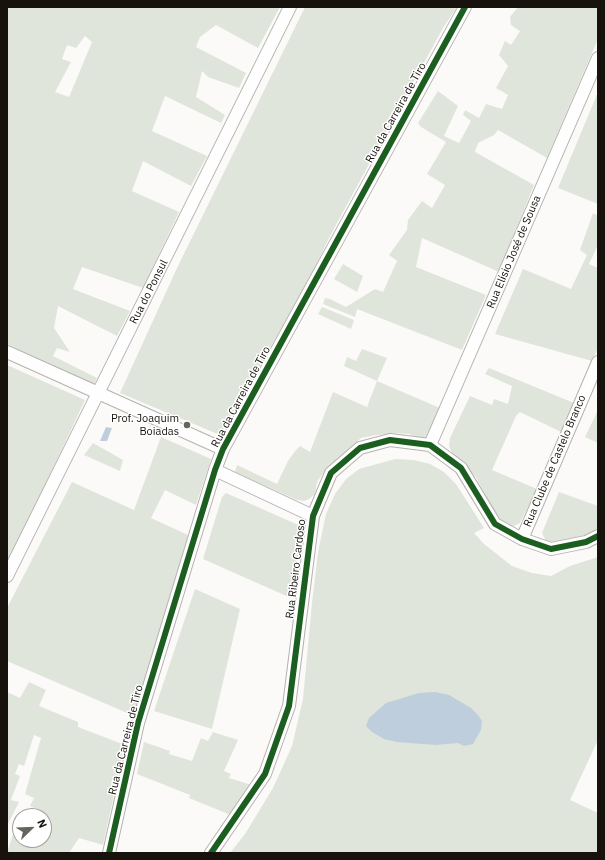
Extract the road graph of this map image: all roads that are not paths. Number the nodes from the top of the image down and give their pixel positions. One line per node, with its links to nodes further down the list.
1 (290, 7): 6 (street, Rua do Ponsul)
2 (465, 7): 8 (street, Rua da Carreira de Tiro)
3 (598, 60): 7 (street, Rua Elísio José de Sousa)
4 (7, 352): 6 (street)
5 (598, 362): 12 (street, Rua Clube de Castelo Branco)
6 (97, 394): 8 (street); 13 (street, Rua do Ponsul)
7 (430, 445): 10 (street, Rua Ribeiro Cardoso); 12 (street, Rua Ribeiro Cardoso)
8 (223, 449): 9 (street, Rua da Carreira de Tiro)
9 (215, 470): 10 (street); 14 (street, Rua da Carreira de Tiro)
10 (313, 516): 15 (street, Rua Ribeiro Cardoso)
11 (598, 536): 12 (street, Rua Ribeiro Cardoso)
12 (522, 539)
13 (7, 576)
14 (109, 853)
15 (211, 853)

